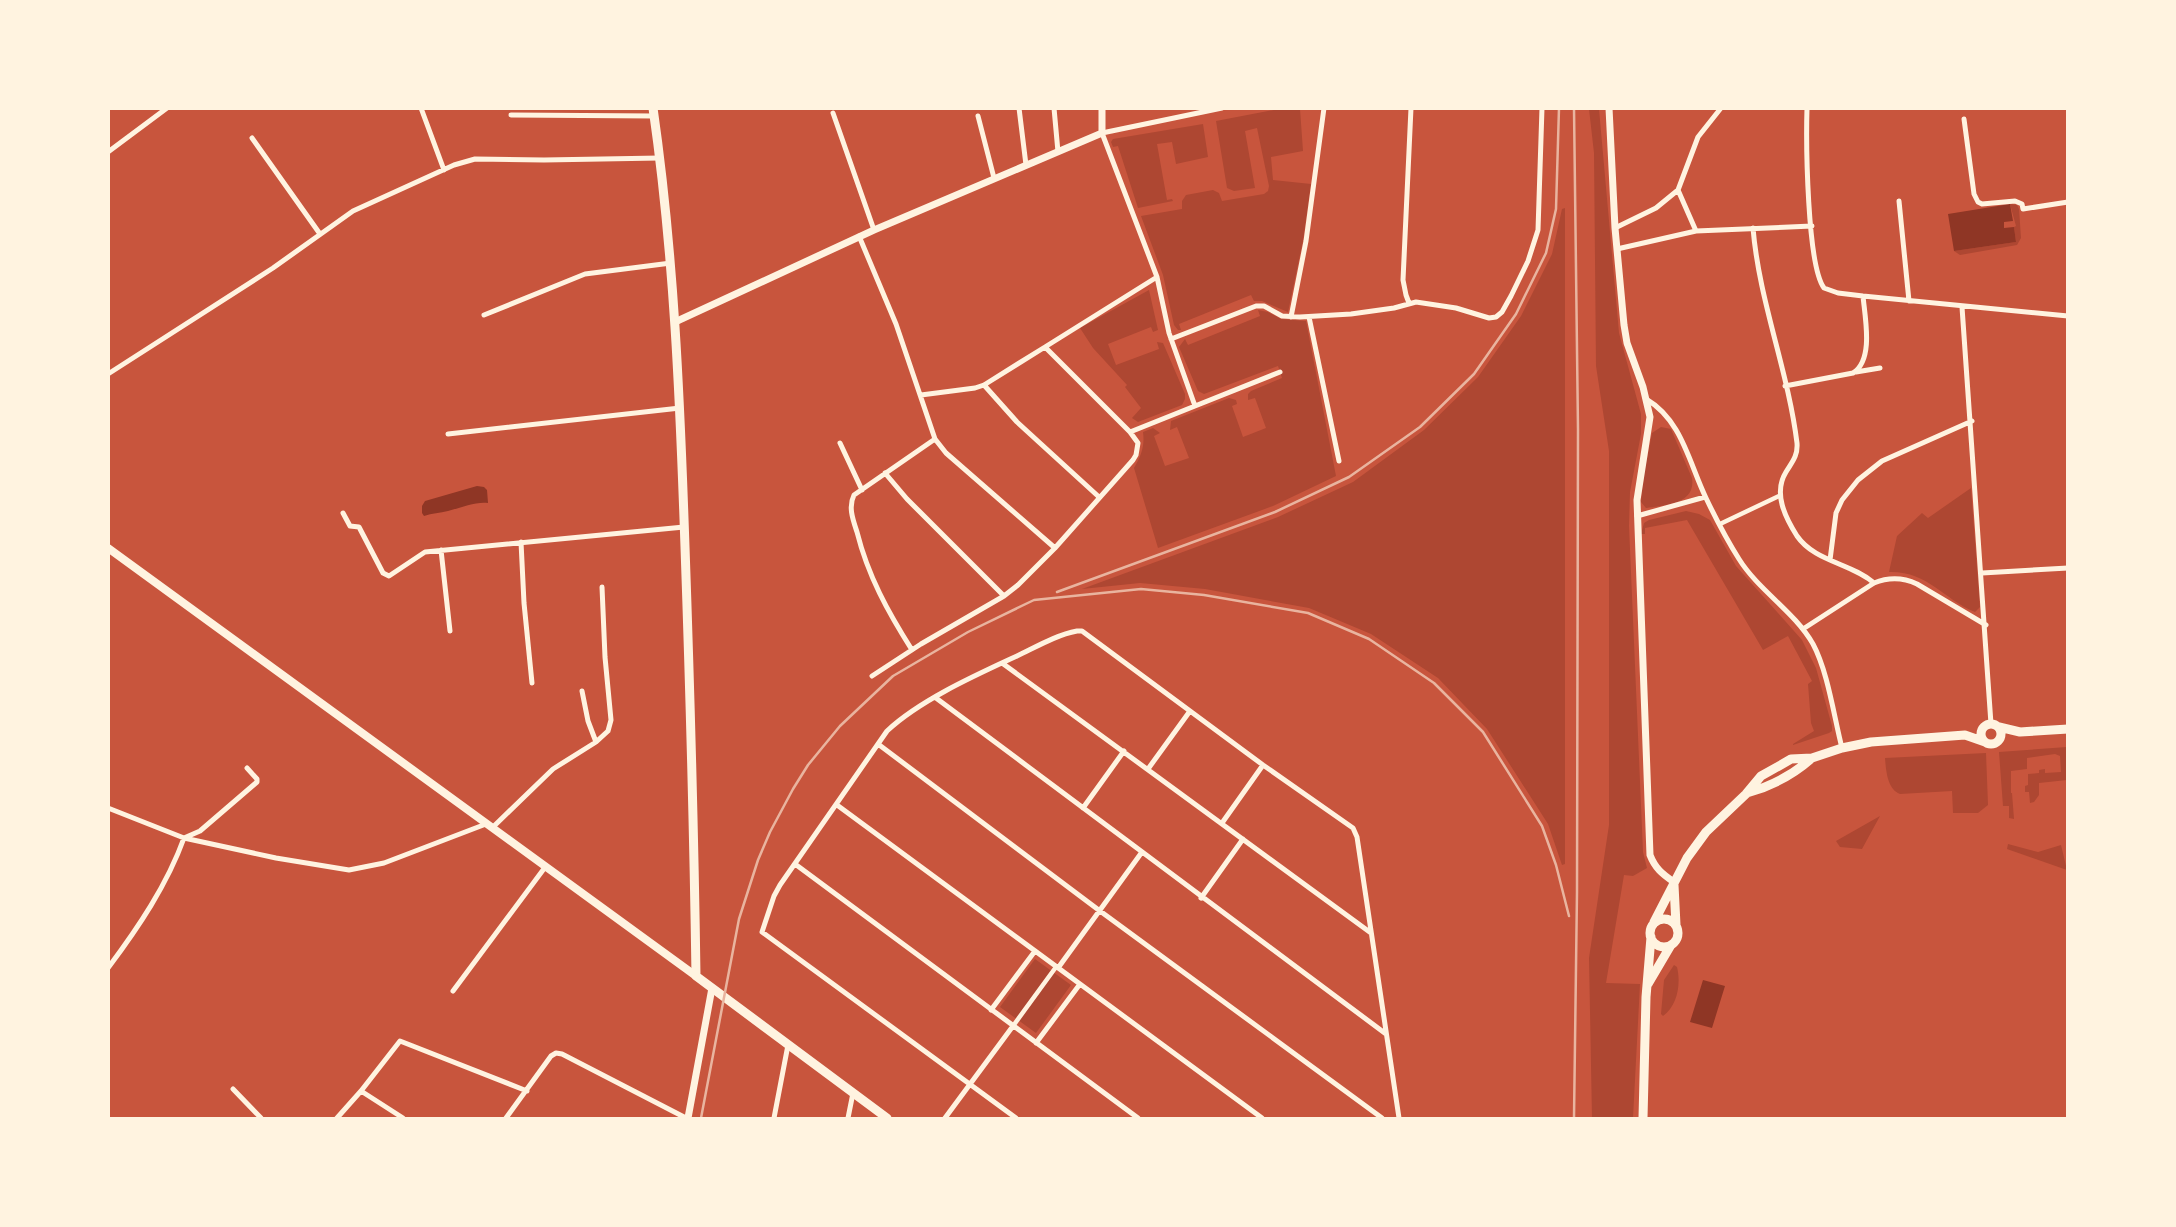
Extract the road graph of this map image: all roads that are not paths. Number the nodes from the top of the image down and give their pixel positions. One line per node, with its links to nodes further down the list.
1 (167, 108): 20 (street)
2 (421, 108): 24 (street)
3 (1019, 108): 23 (street)
4 (1054, 108): 21 (street)
5 (1102, 108): 18 (street)
6 (1222, 108): 18 (street)
7 (1324, 108): 45 (street)
8 (1411, 108): 41 (street)
9 (1542, 108): 41 (street)
10 (1609, 108): 30 (street)
11 (1721, 108): 26 (street)
12 (1807, 109): 29 (street)
13 (653, 112): 15 (street); 22 (main road)
14 (833, 113): 32 (street)
15 (511, 115)
16 (978, 116): 25 (street)
17 (1964, 119): 28 (street)
18 (1102, 133): 21 (street); 38 (street)
19 (252, 138): 34 (street)
20 (108, 152)
21 (1058, 152): 23 (street)
22 (660, 158): 24 (street); 37 (main road)
23 (1026, 165): 25 (street)
24 (444, 170): 34 (street)
25 (994, 178): 32 (street)
26 (1678, 190): 30 (street); 33 (street)
27 (1899, 201): 40 (street)
28 (2067, 202)
29 (1812, 226): 31 (street); 39 (street)
30 (1615, 228): 36 (street)
31 (1753, 228): 33 (street); 55 (street)
32 (874, 230): 35 (street)
33 (1696, 231): 36 (street)
34 (320, 234): 53 (street)
35 (859, 236): 47 (street); 56 (street)
36 (1617, 249): 57 (street)
37 (671, 263): 43 (street); 47 (main road)
38 (1157, 277): 48 (street); 49 (street)
39 (1863, 296): 40 (street); 52 (street)
40 (1909, 301): 42 (street)
41 (1409, 303): 46 (street)
42 (1962, 307): 44 (street); 60 (street)
43 (484, 315)
44 (2067, 316)
45 (1291, 317): 46 (street); 48 (street)
46 (1309, 317): 65 (street)
47 (675, 322): 59 (main road)
48 (1171, 339): 58 (street)
49 (1045, 347): 54 (street); 61 (street)
50 (1880, 368): 52 (street)
51 (1280, 372): 58 (street)
52 (1853, 373): 55 (street)
53 (108, 374)
54 (984, 385): 56 (street); 69 (street)
55 (1785, 386): 68 (street)
56 (921, 395): 63 (street)
57 (1646, 399): 70 (street); 72 (street)
58 (1195, 405): 61 (street)
59 (680, 408): 62 (street); 74 (main road)
60 (1972, 421): 79 (street); 81 (street)
61 (1130, 432): 69 (street)
62 (448, 434)
63 (935, 439): 66 (street); 77 (street)
64 (840, 443): 67 (street)
65 (1339, 461)
66 (886, 473): 67 (street); 84 (street)
67 (862, 490): 88 (street)
68 (1780, 496): 73 (street); 79 (street)
69 (1100, 497): 77 (street)
70 (1705, 497): 72 (street); 73 (street)
71 (343, 513): 78 (street)
72 (1637, 516): 118 (street)
73 (1720, 524): 86 (street)
74 (684, 527): 75 (street); 129 (main road)
75 (521, 542): 78 (street); 91 (street)
76 (108, 548): 112 (main road)
77 (1055, 548): 84 (street)
78 (441, 550): 87 (street)
79 (1830, 560): 82 (street)
80 (2067, 568): 81 (street)
81 (1982, 573): 85 (street)
82 (1874, 583): 85 (street); 86 (street)
83 (602, 587): 100 (street)
84 (1004, 596): 88 (street)
85 (1986, 625): 95 (street)
86 (1803, 629): 103 (street)
87 (450, 631)
88 (912, 650): 90 (street)
89 (1002, 663): 93 (street); 94 (street); 104 (street)
90 (872, 676)
91 (532, 683)
92 (582, 691): 100 (street)
93 (936, 698): 102 (street); 110 (street)
94 (1190, 711): 105 (street); 107 (street)
95 (1991, 726): 97 (main road); 98 (main road); 99 (main road); 101 (main road)
96 (2067, 729): 97 (main road)
97 (2020, 732): 99 (main road)
98 (1965, 736): 101 (main road); 103 (main road)
99 (1998, 741): 101 (main road)
100 (596, 742): 112 (street)
101 (1985, 742)
102 (878, 744): 108 (street); 120 (street)
103 (1842, 748): 118 (main road)
104 (1124, 751): 107 (street); 110 (street)
105 (1263, 765): 111 (street); 123 (street)
106 (247, 768): 113 (street)
107 (1148, 769): 111 (street)
108 (837, 805): 116 (street); 126 (street)
109 (108, 808): 113 (street)
110 (1083, 808): 115 (street)
111 (1222, 823): 114 (street)
112 (489, 826): 113 (street); 117 (main road)
113 (184, 838): 128 (street)
114 (1243, 839): 119 (street); 123 (street)
115 (1142, 852): 119 (street); 120 (street)
116 (795, 864): 134 (street); 139 (street)
117 (546, 866): 129 (main road); 133 (street)
118 (1674, 881): 121 (main road); 122 (main road)
119 (1201, 898): 136 (street)
120 (1100, 911): 127 (street); 156 (street)
121 (1654, 922): 122 (main road); 124 (main road)
122 (1676, 925): 125 (main road)
123 (1371, 933): 136 (street)
124 (1651, 937): 125 (main road); 131 (main road)
125 (1671, 945): 131 (main road)
126 (1035, 951): 127 (street); 134 (street)
127 (1057, 967): 130 (street); 135 (street)
128 (108, 968)
129 (696, 976): 132 (main road)
130 (1080, 984): 137 (street); 155 (street)
131 (1647, 985): 158 (main road)
132 (712, 988): 138 (main road); 148 (street)
133 (453, 991)
134 (991, 1010): 135 (street)
135 (1013, 1026): 137 (street); 139 (street)
136 (1386, 1034): 157 (street)
137 (1036, 1043): 154 (street)
138 (788, 1045): 143 (main road); 149 (street)
139 (970, 1084): 152 (street); 153 (street)
140 (233, 1089): 144 (street)
141 (361, 1091): 142 (street); 145 (street); 146 (street)
142 (527, 1091): 147 (street); 148 (street)
143 (853, 1093): 150 (street); 151 (main road)
144 (261, 1118)
145 (337, 1118)
146 (403, 1118)
147 (506, 1118)
148 (687, 1118)
149 (774, 1118)
150 (848, 1118)
151 (887, 1118)
152 (945, 1118)
153 (1016, 1118)
154 (1138, 1118)
155 (1262, 1118)
156 (1382, 1118)
157 (1399, 1118)
158 (1643, 1118)

